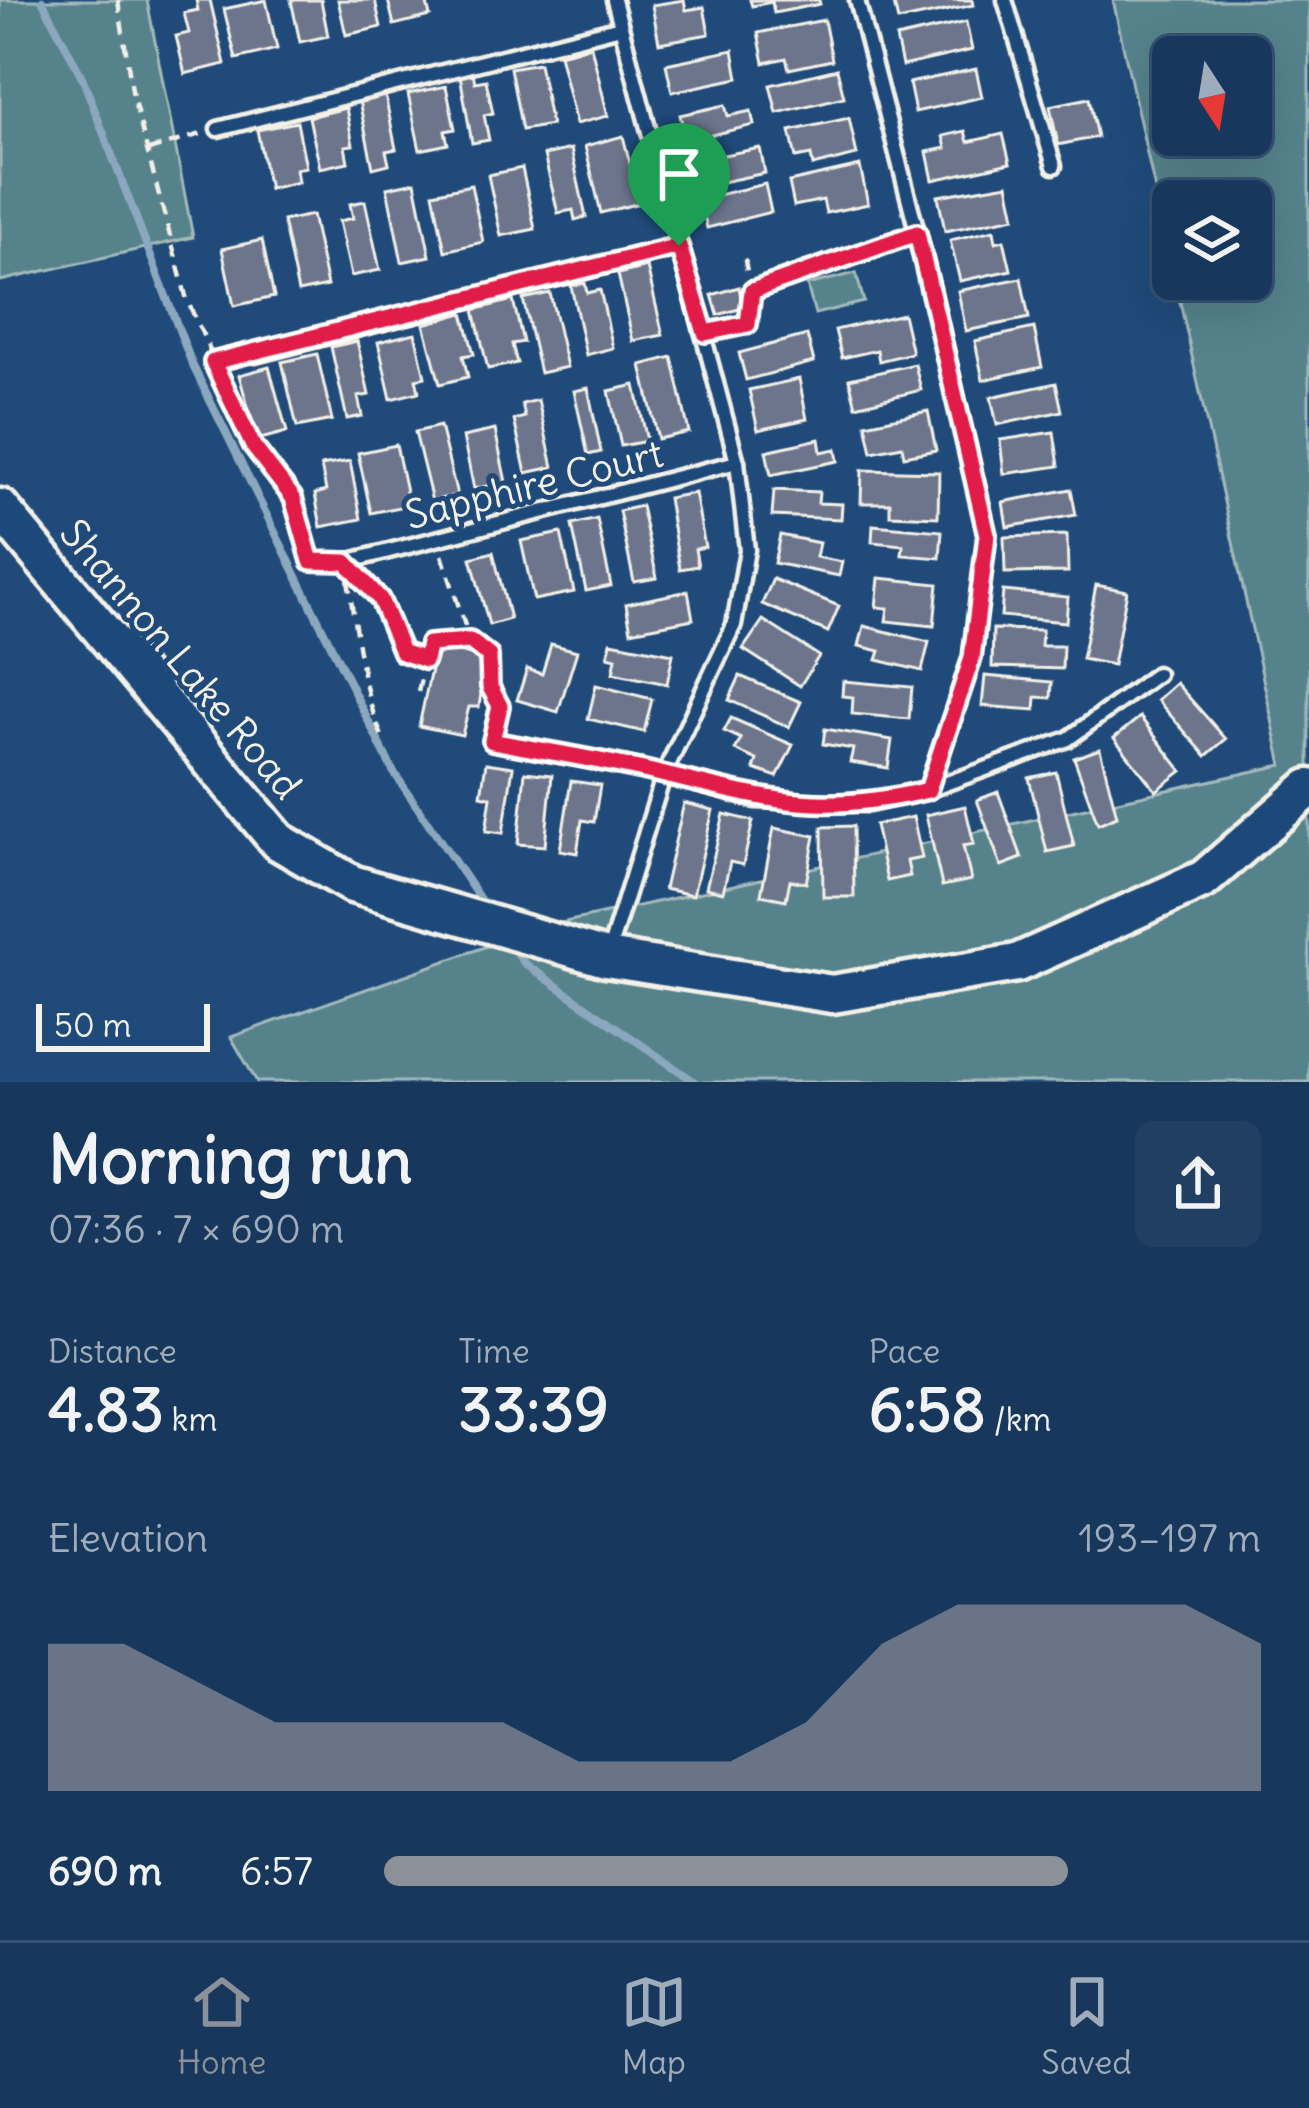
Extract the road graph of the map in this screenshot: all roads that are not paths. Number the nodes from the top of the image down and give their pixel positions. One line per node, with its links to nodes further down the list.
1 (614, 0): 4 (lane)
2 (857, 0): 16 (lane)
3 (1005, 0): 6 (lane)
4 (621, 27): 5 (lane); 7 (lane)
5 (218, 129)
6 (1054, 166)
7 (679, 246): 8 (lane); 9 (lane)
8 (255, 355)
9 (736, 462): 11 (lane, Sapphire Court); 14 (lane)
10 (0, 508): 17 (main road, Shannon Lake Road)
11 (346, 562)
12 (1156, 674): 16 (lane)
13 (492, 741): 14 (lane)
14 (664, 774): 16 (lane); 17 (lane)
15 (1309, 788): 17 (main road, Shannon Lake Road)
16 (928, 790)
17 (606, 958)

